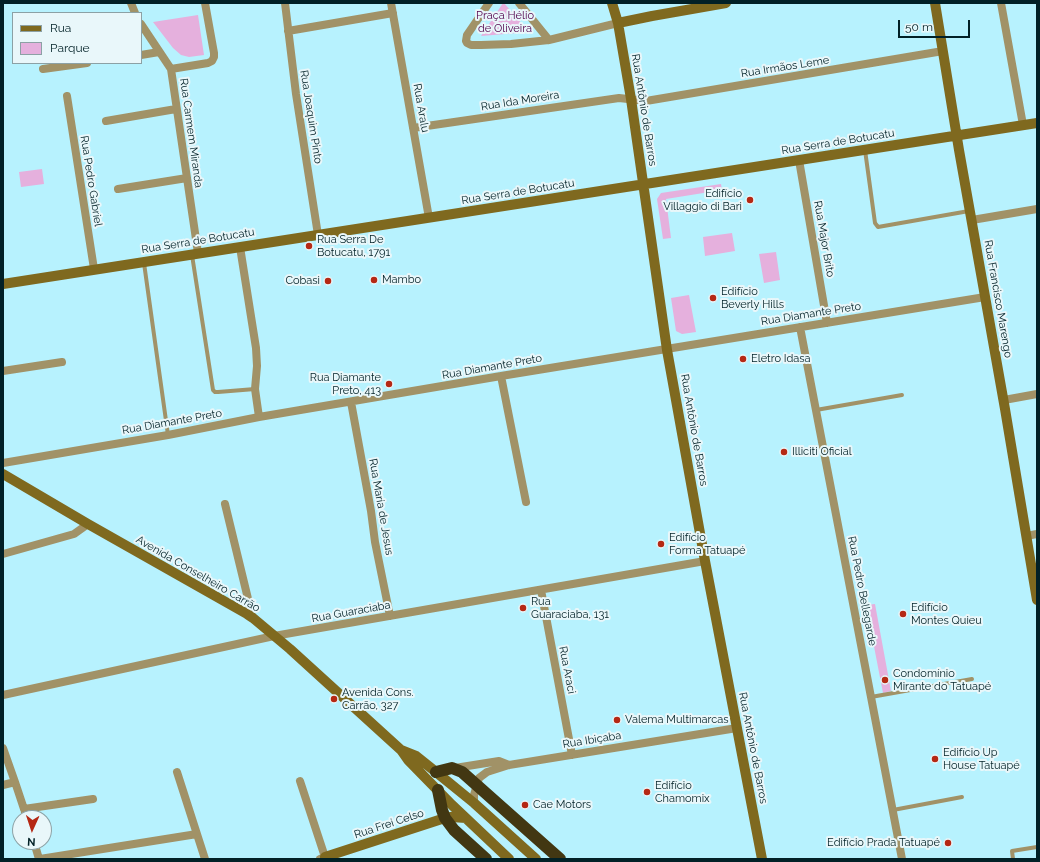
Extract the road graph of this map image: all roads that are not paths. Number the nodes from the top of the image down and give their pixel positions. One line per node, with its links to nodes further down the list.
1 (205, 3): 20 (street)
2 (285, 3): 13 (street, Rua Joaquim Pinto)
3 (392, 3): 10 (street, Rua Aralu)
4 (488, 3): 14 (street)
5 (519, 3): 14 (street)
6 (612, 3): 11 (street, Rua Antônio de Barros)
7 (726, 3): 11 (street)
8 (935, 3): 16 (street, Rua Francisco Marengo)
9 (1001, 3): 26 (street)
10 (393, 13): 13 (street); 27 (street, Rua Aralu)
11 (618, 23): 14 (street); 22 (street, Rua Antônio de Barros)
12 (142, 26): 15 (street, Rua Carmem Miranda)
13 (288, 31): 37 (street, Rua Joaquim Pinto)
14 (549, 40)
15 (159, 52): 17 (street); 20 (street, Rua Carmem Miranda)
16 (943, 52): 22 (street, Rua Irmãos Leme); 28 (street, Rua Francisco Marengo)
17 (142, 55)
18 (80, 64): 19 (street)
19 (43, 69)
20 (171, 69): 23 (street, Rua Carmem Miranda)
21 (67, 96): 41 (street, Rua Pedro Gabriel)
22 (631, 99): 27 (street, Rua Ida Moreira); 32 (street, Rua Antônio de Barros)
23 (176, 109): 24 (street); 31 (street, Rua Carmem Miranda)
24 (106, 121)
25 (1037, 122): 26 (street, Rua Serra de Botucatu)
26 (1023, 125): 28 (street, Rua Serra de Botucatu)
27 (413, 128): 36 (street, Rua Aralu)
28 (956, 135): 29 (street, Rua Serra de Botucatu); 35 (street, Rua Francisco Marengo)
29 (865, 150): 30 (street, Rua Serra de Botucatu); 35 (lane)
30 (799, 160): 32 (street, Rua Serra de Botucatu); 44 (street, Rua Major Brito)
31 (187, 178): 33 (street); 39 (street, Rua Carmem Miranda)
32 (644, 184): 36 (street, Rua Serra de Botucatu); 46 (street, Rua Antônio de Barros)
33 (118, 188)
34 (1037, 209): 35 (street)
35 (971, 216): 43 (street, Rua Francisco Marengo)
36 (429, 218): 37 (street, Rua Serra de Botucatu)
37 (318, 235): 38 (street, Rua Serra de Botucatu)
38 (240, 247): 39 (street, Rua Serra de Botucatu); 50 (street)
39 (195, 254): 40 (street, Rua Serra de Botucatu); 50 (lane)
40 (144, 262): 41 (street, Rua Serra de Botucatu); 57 (lane)
41 (94, 269): 42 (street, Rua Serra de Botucatu)
42 (3, 284)
43 (985, 297): 44 (street, Rua Diamante Preto); 53 (street, Rua Francisco Marengo)
44 (828, 323): 45 (street, Rua Diamante Preto)
45 (800, 328): 46 (street, Rua Diamante Preto); 55 (street, Rua Pedro Bellegarde)
46 (667, 350): 49 (street, Rua Diamante Preto); 66 (street, Rua Antônio de Barros)
47 (62, 362): 48 (street)
48 (3, 371)
49 (501, 376): 54 (street, Rua Diamante Preto); 60 (street)
50 (255, 388): 56 (street)
51 (1037, 394): 53 (street)
52 (902, 395): 55 (lane)
53 (1004, 400): 64 (street, Rua Francisco Marengo)
54 (351, 402): 56 (street, Rua Diamante Preto); 70 (street, Rua Maria de Jesus)
55 (816, 410): 74 (street, Rua Pedro Bellegarde)
56 (259, 417): 57 (street, Rua Diamante Preto)
57 (168, 435): 58 (street, Rua Diamante Preto)
58 (3, 463)
59 (3, 474): 62 (street, Avenida Conselheiro Carrão)
60 (526, 502)
61 (224, 504): 69 (street)
62 (88, 524): 65 (street); 69 (street, Avenida Conselheiro Carrão)
63 (1037, 534): 64 (street)
64 (1026, 536): 68 (street, Rua Francisco Marengo)
65 (3, 554)
66 (705, 561): 67 (street, Rua Guaraciaba); 75 (street, Rua Antônio de Barros)
67 (541, 590): 70 (street, Rua Guaraciaba); 78 (street, Rua Araci)
68 (1037, 600)
69 (248, 614): 71 (street, Avenida Conselheiro Carrão)
70 (390, 616): 71 (street, Rua Guaraciaba)
71 (274, 636): 73 (street, Rua Guaraciaba); 77 (street, Avenida Conselheiro Carrão)
72 (972, 679): 74 (lane)
73 (3, 695)
74 (872, 696): 92 (street, Rua Pedro Bellegarde)
75 (737, 728): 78 (street, Rua Ibiçaba); 105 (street, Rua Antônio de Barros)
76 (3, 748): 84 (street)
77 (401, 750): 82 (street, Avenida Conselheiro Carrão); 87 (street, Avenida Conselheiro Carrão)
78 (572, 755): 79 (street, Rua Ibiçaba)
79 (509, 764): 80 (street); 86 (street, Rua Ibiçaba)
80 (452, 768): 82 (highway); 86 (highway)
81 (177, 772): 95 (street)
82 (436, 772): 90 (street, Avenida Conselheiro Carrão)
83 (300, 781): 98 (street)
84 (15, 782): 85 (street); 91 (street)
85 (3, 785)
86 (477, 785): 90 (street); 104 (highway)
87 (438, 790): 93 (highway); 94 (street, Avenida Conselheiro Carrão)
88 (962, 797): 92 (lane)
89 (93, 799): 91 (street)
90 (474, 803): 103 (street, Avenida Conselheiro Carrão)
91 (24, 809)
92 (893, 810): 106 (street, Rua Pedro Bellegarde)
93 (445, 818): 94 (street, Rua Frei Celso); 98 (street, Rua Frei Celso); 101 (highway)
94 (466, 818): 102 (street, Avenida Conselheiro Carrão)
95 (197, 834): 97 (street); 100 (street)
96 (1037, 847): 107 (lane)
97 (71, 857): 99 (street)
98 (324, 858)
99 (39, 859)
100 (205, 859)
101 (486, 859)
102 (509, 859)
103 (536, 859)
104 (560, 859)
105 (762, 859)
106 (902, 859)
107 (1013, 859)

